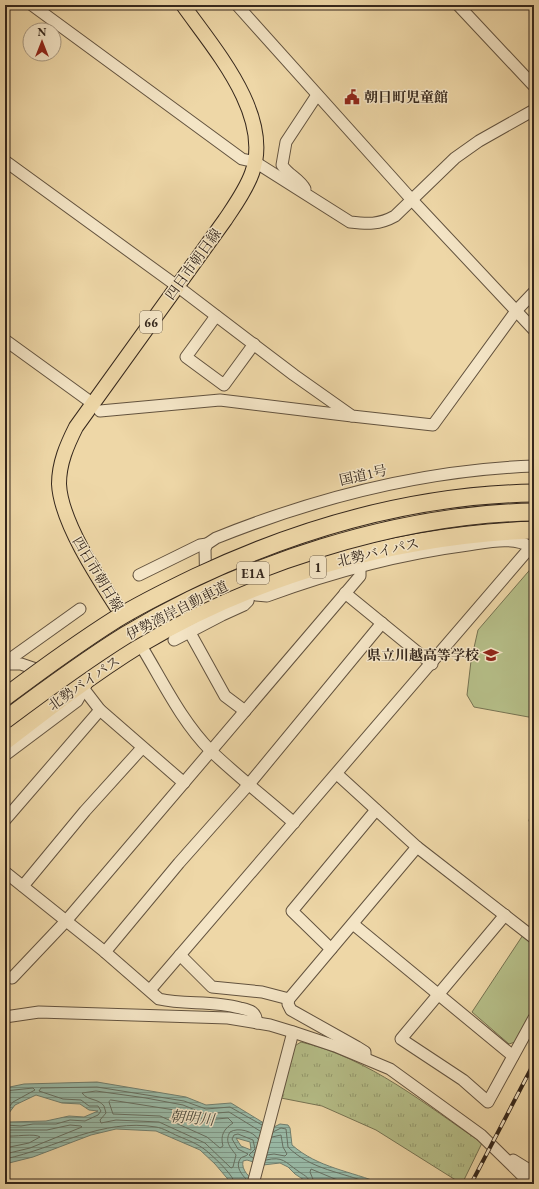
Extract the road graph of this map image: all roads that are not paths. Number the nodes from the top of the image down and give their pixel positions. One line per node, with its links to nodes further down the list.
1 (32, 5): 9 (street)
2 (183, 5): 9 (main road, 四日市朝日線 / 66)
3 (237, 5): 6 (street)
4 (458, 5): 5 (street)
5 (534, 86)
6 (317, 95): 10 (street); 11 (street)
7 (534, 110): 11 (street)
8 (5, 161): 12 (street)
9 (255, 162): 10 (street); 12 (main road, 四日市朝日線 / 66)
10 (308, 195): 11 (street)
11 (412, 200): 14 (street)
12 (177, 286): 15 (street); 19 (main road, 四日市朝日線 / 66)
13 (534, 292): 14 (street)
14 (516, 310): 16 (street); 20 (street)
15 (216, 316): 18 (street); 18 (street)
16 (534, 330)
17 (5, 340): 19 (street)
18 (254, 344): 20 (street)
19 (96, 407): 20 (street); 37 (main road, 四日市朝日線 / 66)
20 (352, 416)
21 (534, 466): 25 (street, 国道1号)
22 (534, 493): 41 (highway, 伊勢湾岸自動車道 / E1A, bridge)
23 (534, 512): 44 (highway, 伊勢湾岸自動車道 / E1A, bridge)
24 (534, 530): 31 (highway, 北勢バイパス / 1)
25 (207, 544): 28 (street, 国道1号); 33 (street)
26 (532, 545): 27 (street); 39 (street)
27 (360, 566): 29 (street); 30 (street)
28 (139, 575)
29 (345, 593): 34 (street); 43 (street)
30 (267, 596): 31 (street); 31 (street)
31 (247, 598): 33 (highway, 北勢バイパス / 1); 35 (street)
32 (80, 609): 38 (street)
33 (207, 609): 37 (highway, 北勢バイパス / 1)
34 (382, 623): 39 (street); 51 (street)
35 (189, 632): 36 (street); 43 (street)
36 (174, 640)
37 (140, 644): 40 (highway, 北勢バイパス / 1); 47 (street)
38 (7, 664): 40 (street)
39 (432, 664): 49 (street)
40 (85, 683): 42 (street); 45 (highway, 北勢バイパス / 1); 48 (street)
41 (5, 697)
42 (100, 710): 46 (street); 53 (street)
43 (245, 711): 47 (street)
44 (5, 720)
45 (5, 741)
46 (142, 748): 50 (street); 57 (street)
47 (211, 751): 50 (street); 51 (street)
48 (5, 755)
49 (337, 774): 52 (street); 54 (street)
50 (184, 783): 59 (street)
51 (250, 783): 54 (street); 63 (street)
52 (376, 810): 55 (street); 62 (street)
53 (5, 820)
54 (294, 823): 64 (street)
55 (417, 847): 58 (street); 60 (street)
56 (5, 872): 57 (street)
57 (23, 886): 59 (street)
58 (505, 915): 61 (street); 67 (street)
59 (66, 921): 63 (street); 65 (street)
60 (353, 924): 62 (street); 67 (street)
61 (534, 938)
62 (331, 949): 68 (street)
63 (105, 952): 66 (street)
64 (180, 955): 66 (street); 68 (street)
65 (5, 976)
66 (150, 990): 71 (street)
67 (438, 994): 73 (street); 73 (street)
68 (289, 999): 74 (street)
69 (5, 1017): 71 (street)
70 (534, 1018): 73 (street)
71 (257, 1023): 72 (street)
72 (293, 1032): 74 (street); 77 (street)
73 (513, 1056)
74 (365, 1058): 75 (street)
75 (506, 1159): 76 (street); 78 (street)
76 (534, 1173)
77 (253, 1184)
78 (531, 1184)

